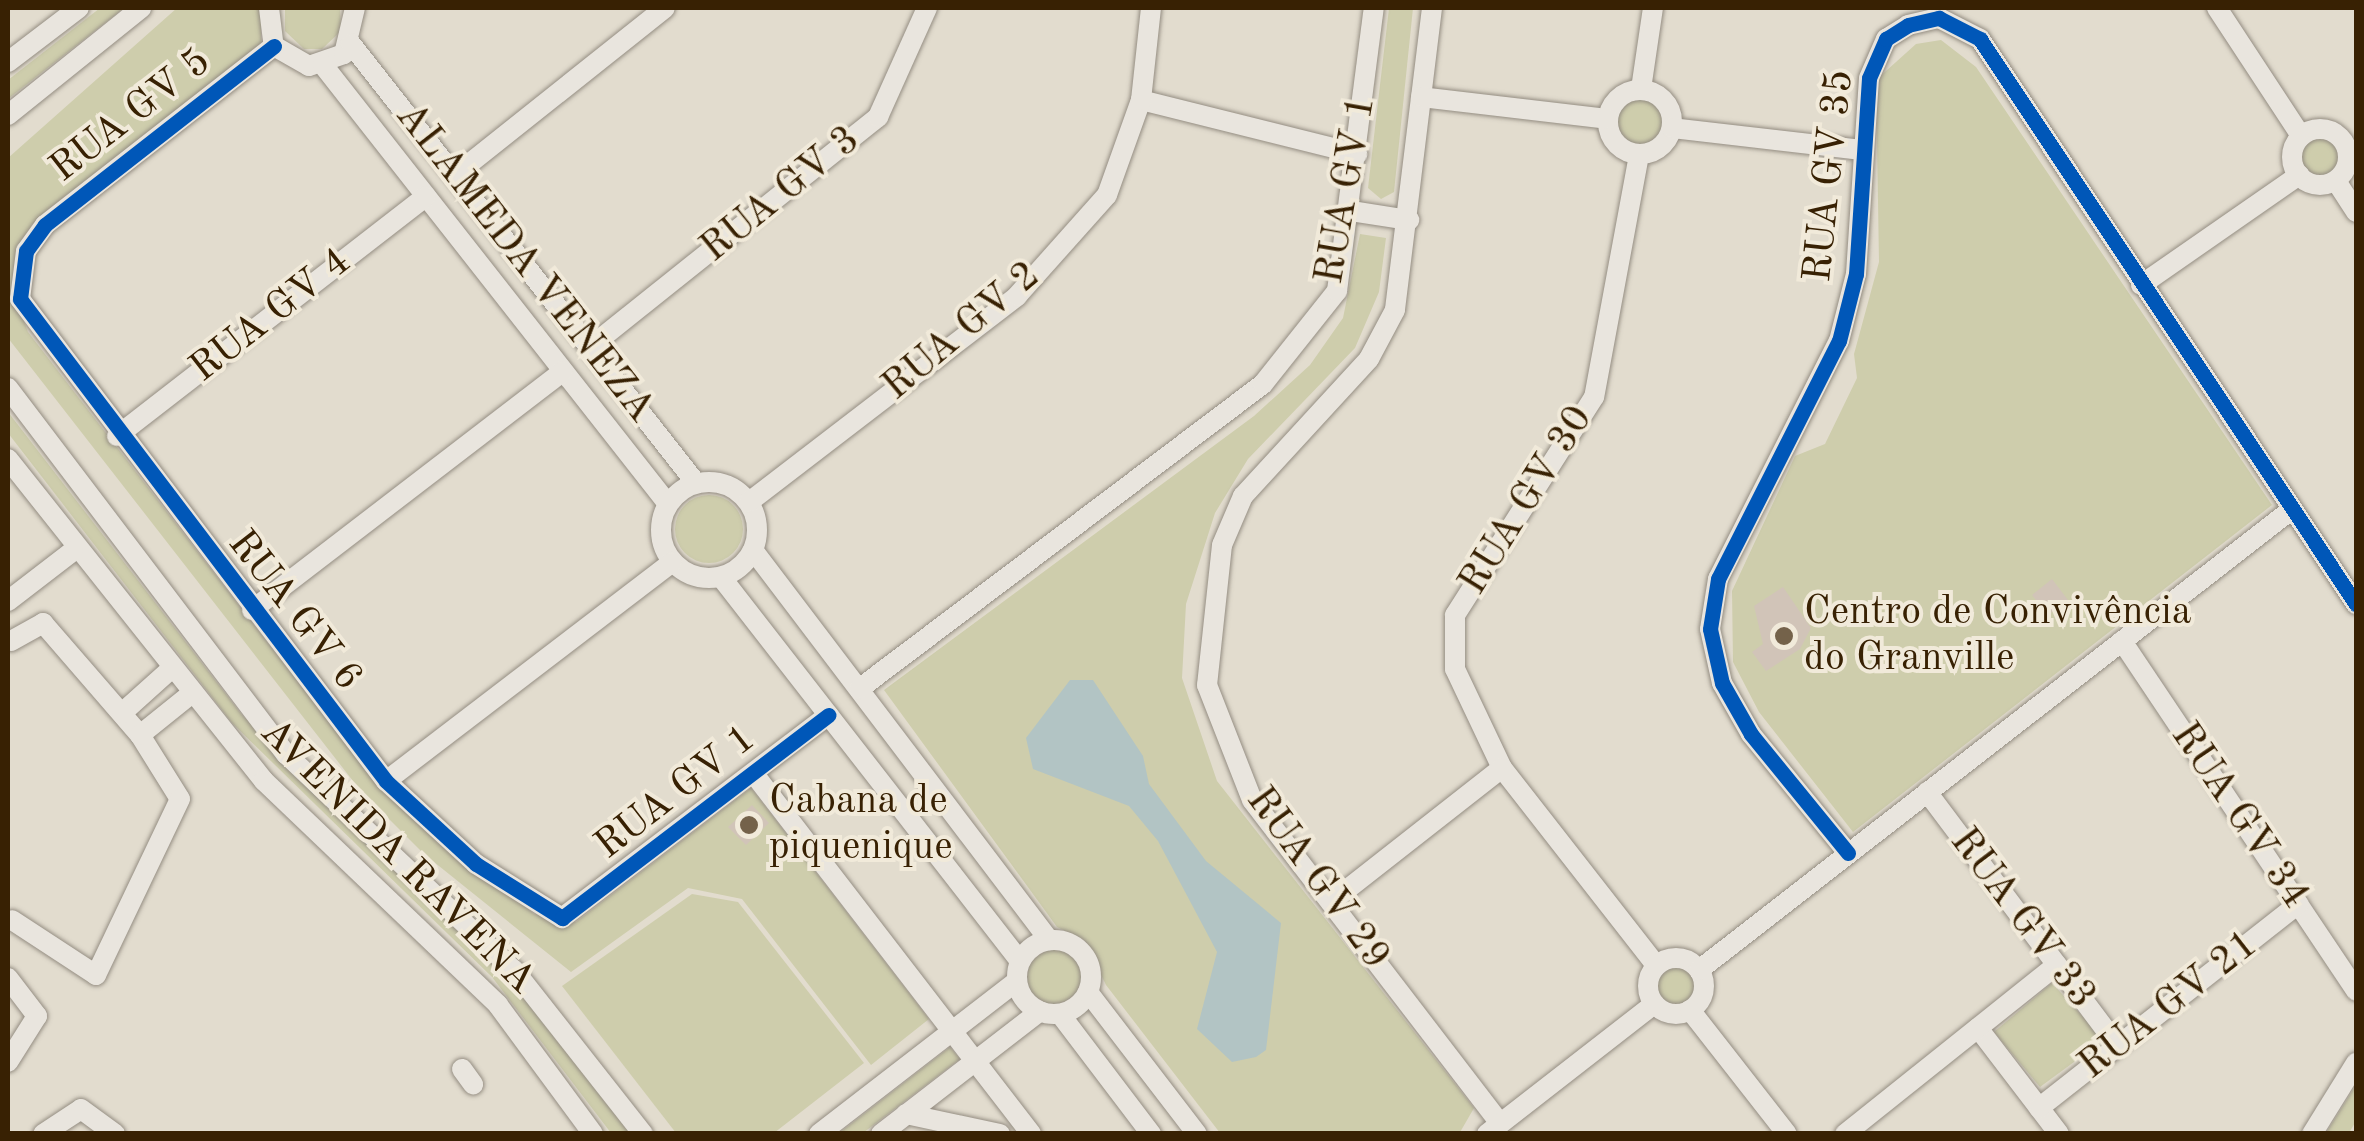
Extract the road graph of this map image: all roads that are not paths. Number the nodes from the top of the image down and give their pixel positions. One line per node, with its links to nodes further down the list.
1 (79, 8): 14 (street)
2 (141, 8): 19 (street)
3 (269, 8): 13 (street)
4 (355, 8): 12 (street)
5 (665, 8): 28 (street)
6 (927, 8): 38 (street, RUA GV 3)
7 (1151, 8): 18 (street, RUA GV 2)
8 (1374, 8): 25 (street, RUA GV 1)
9 (1432, 8): 17 (street, RUA GV 29)
10 (1653, 8): 16 (street)
11 (2217, 8): 22 (street)
12 (351, 44): 15 (street); 28 (street, ALAMEDA VENEZA)
13 (274, 46): 15 (street); 37 (street, RUA GV 5)
14 (8, 62)
15 (323, 65): 30 (street, ALAMEDA VENEZA)
16 (1642, 88): 20 (street); 21 (street)
17 (1422, 97): 20 (street); 33 (street, RUA GV 29)
18 (1140, 100): 25 (street); 44 (street, RUA GV 2)
19 (8, 115)
20 (1608, 119): 26 (street)
21 (1672, 128): 24 (street); 26 (street)
22 (2301, 136): 23 (street); 27 (street)
23 (2350, 137): 29 (street)
24 (1863, 150): 36 (street, RUA GV 35); 66 (street, RUA GV 35)
25 (1357, 154): 31 (street, RUA GV 1)
26 (1639, 155): 62 (street, RUA GV 30)
27 (2299, 175): 29 (street); 36 (street)
28 (454, 176): 34 (street, ALAMEDA VENEZA)
29 (2336, 182): 32 (street)
30 (426, 196): 35 (street, ALAMEDA VENEZA); 41 (street, RUA GV 4)
31 (1351, 211): 33 (street); 57 (street, RUA GV 1)
32 (2356, 212)
33 (1408, 220): 67 (street, RUA GV 29)
34 (523, 263): 35 (street); 38 (street, ALAMEDA VENEZA)
35 (496, 285): 39 (street, ALAMEDA VENEZA)
36 (2142, 285): 46 (street, RUA GV 35)
37 (20, 299): 41 (street, RUA GV 6)
38 (590, 348): 43 (street, ALAMEDA VENEZA)
39 (564, 371): 45 (street, ALAMEDA VENEZA); 53 (street)
40 (8, 388): 95 (street, AVENIDA RAVENA)
41 (117, 436): 53 (street, RUA GV 6)
42 (8, 459): 48 (street, AVENIDA RAVENA)
43 (696, 483): 44 (street); 45 (street)
44 (749, 502): 47 (street)
45 (668, 504): 49 (street)
46 (2291, 510): 52 (street, RUA GV 35); 55 (street)
47 (753, 550): 50 (street); 57 (street)
48 (73, 551): 51 (street); 56 (street, AVENIDA RAVENA)
49 (672, 562): 50 (street); 64 (street)
50 (721, 577): 60 (street)
51 (8, 600)
52 (2356, 604)
53 (252, 610): 64 (street, RUA GV 6)
54 (12, 641): 59 (street)
55 (2122, 641): 65 (street); 68 (street, RUA GV 34)
56 (170, 669): 58 (street, AVENIDA RAVENA); 59 (street)
57 (859, 689): 71 (street)
58 (191, 694): 61 (street); 94 (street, AVENIDA RAVENA)
59 (122, 712): 61 (street)
60 (828, 715): 63 (street, RUA GV 1); 75 (street)
61 (140, 735): 70 (street)
62 (1502, 768): 67 (street); 72 (street, RUA GV 30)
63 (754, 774): 69 (street, RUA GV 1); 83 (street)
64 (386, 782): 69 (street, RUA GV 6)
65 (1927, 792): 66 (street); 73 (street, RUA GV 33)
66 (1848, 853): 74 (street)
67 (1331, 902): 90 (street, RUA GV 29)
68 (2298, 904): 77 (street, RUA GV 34); 84 (street, RUA GV 21)
69 (562, 918)
70 (12, 920)
71 (1049, 940): 75 (street); 78 (street)
72 (1656, 965): 74 (street); 79 (street)
73 (2057, 965): 82 (street); 84 (street, RUA GV 33)
74 (1699, 970): 80 (street)
75 (1018, 971): 81 (street); 83 (street)
76 (8, 978): 85 (street)
77 (2356, 991)
78 (1088, 992): 81 (street); 100 (street)
79 (1654, 1004): 80 (street); 90 (street)
80 (1690, 1010): 101 (street)
81 (1050, 1013): 86 (street); 99 (street)
82 (1978, 1028): 88 (street); 102 (street)
83 (952, 1031): 86 (street); 96 (street)
84 (2118, 1046): 88 (street, RUA GV 21)
85 (11, 1049)
86 (975, 1061): 89 (street); 91 (street)
87 (2356, 1063): 104 (street)
88 (2040, 1108): 103 (street)
89 (906, 1114): 97 (street); 98 (street)
90 (1493, 1128)
91 (1028, 1133)
92 (42, 1134): 93 (street)
93 (115, 1134)
94 (593, 1134)
95 (644, 1134)
96 (820, 1134)
97 (881, 1134)
98 (1000, 1134)
99 (1151, 1134)
100 (1197, 1134)
101 (1788, 1134)
102 (1844, 1134)
103 (2059, 1134)
104 (2312, 1134)

